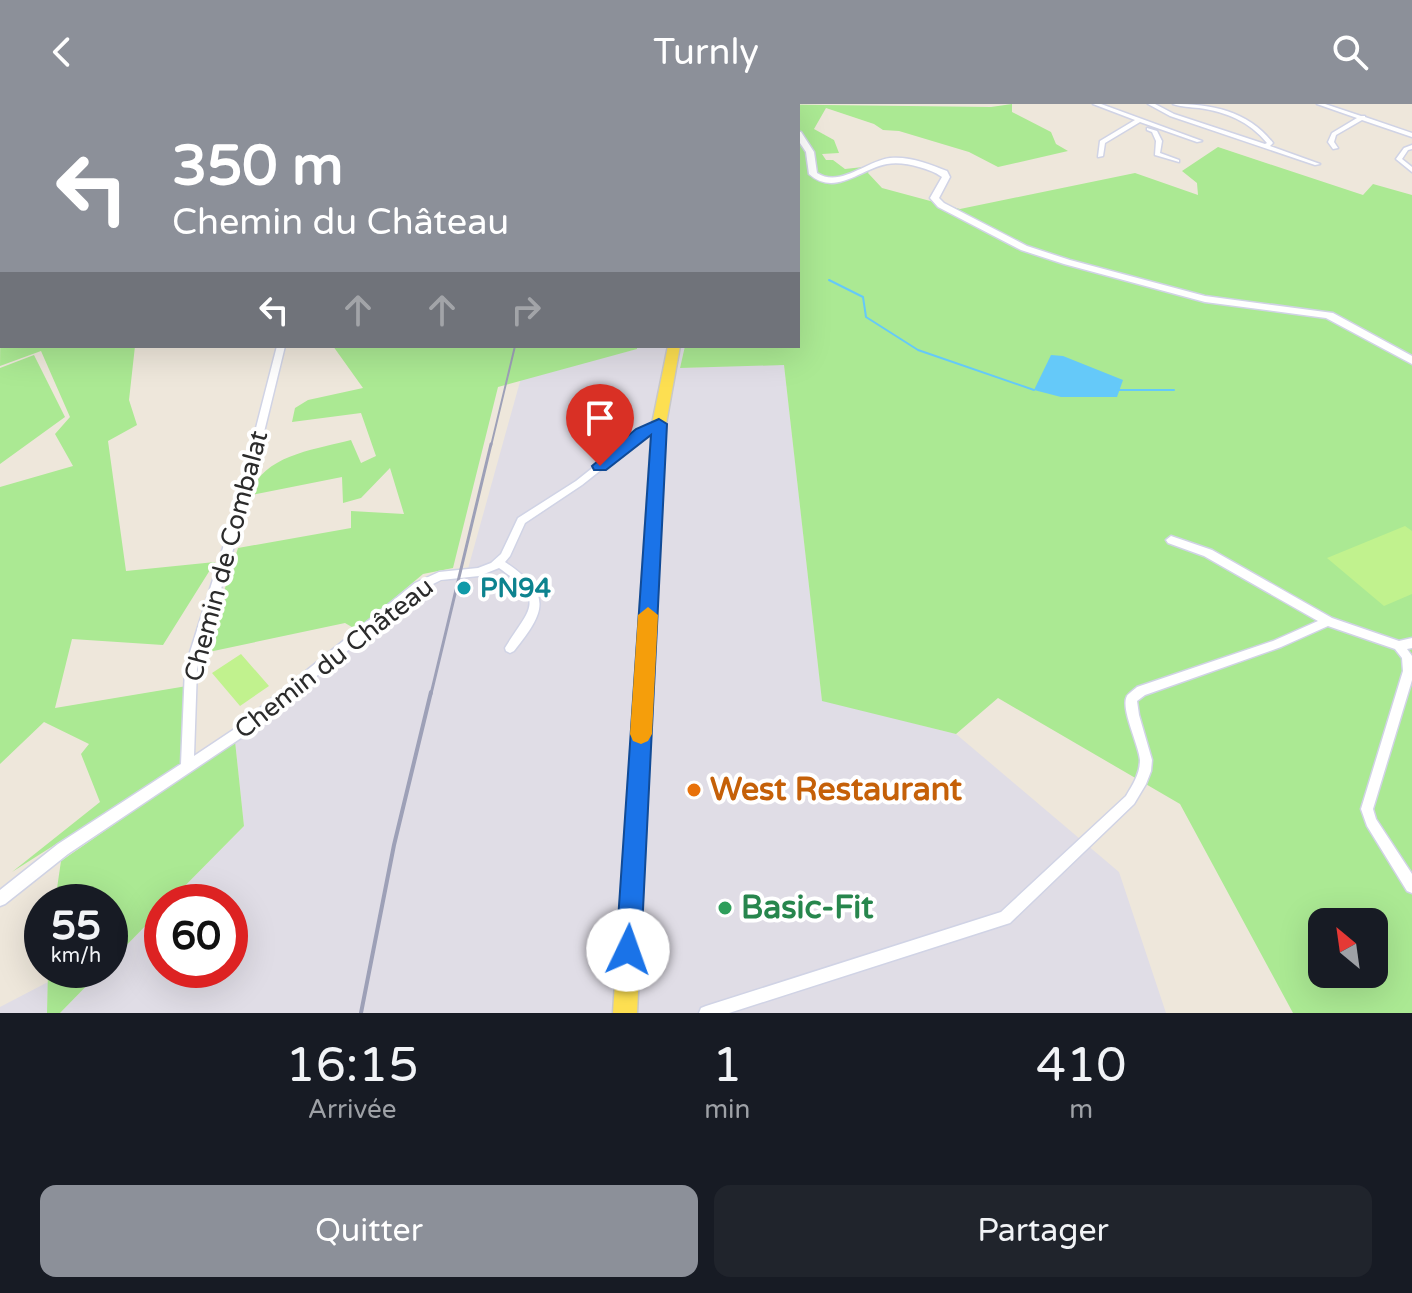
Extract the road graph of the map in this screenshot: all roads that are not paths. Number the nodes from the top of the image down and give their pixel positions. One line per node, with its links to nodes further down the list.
1 (1096, 104): 6 (street)
2 (1151, 104): 11 (street)
3 (1176, 104): 11 (street)
4 (1320, 104): 5 (street)
5 (1363, 117): 8 (street); 13 (street)
6 (1136, 122): 7 (street); 14 (street)
7 (1152, 127): 10 (street); 15 (street)
8 (1412, 135)
9 (800, 137): 20 (street)
10 (1199, 141)
11 (1265, 147): 16 (street)
12 (1412, 147): 17 (street)
13 (1335, 148)
14 (1100, 156)
15 (1177, 161)
16 (1317, 164)
17 (1410, 172)
18 (280, 348): 27 (street, Chemin de Combalat)
19 (674, 348): 21 (main road)
20 (1412, 361)
21 (659, 424): 23 (street); 30 (main road)
22 (1171, 540): 24 (street)
23 (499, 563): 26 (street); 27 (street, Chemin du Château)
24 (1328, 621): 25 (street); 31 (street)
25 (1405, 644): 28 (street)
26 (510, 648)
27 (187, 768): 29 (street, Chemin du Château)
28 (1412, 886)
29 (0, 899)
30 (625, 1013)
31 (706, 1013)

